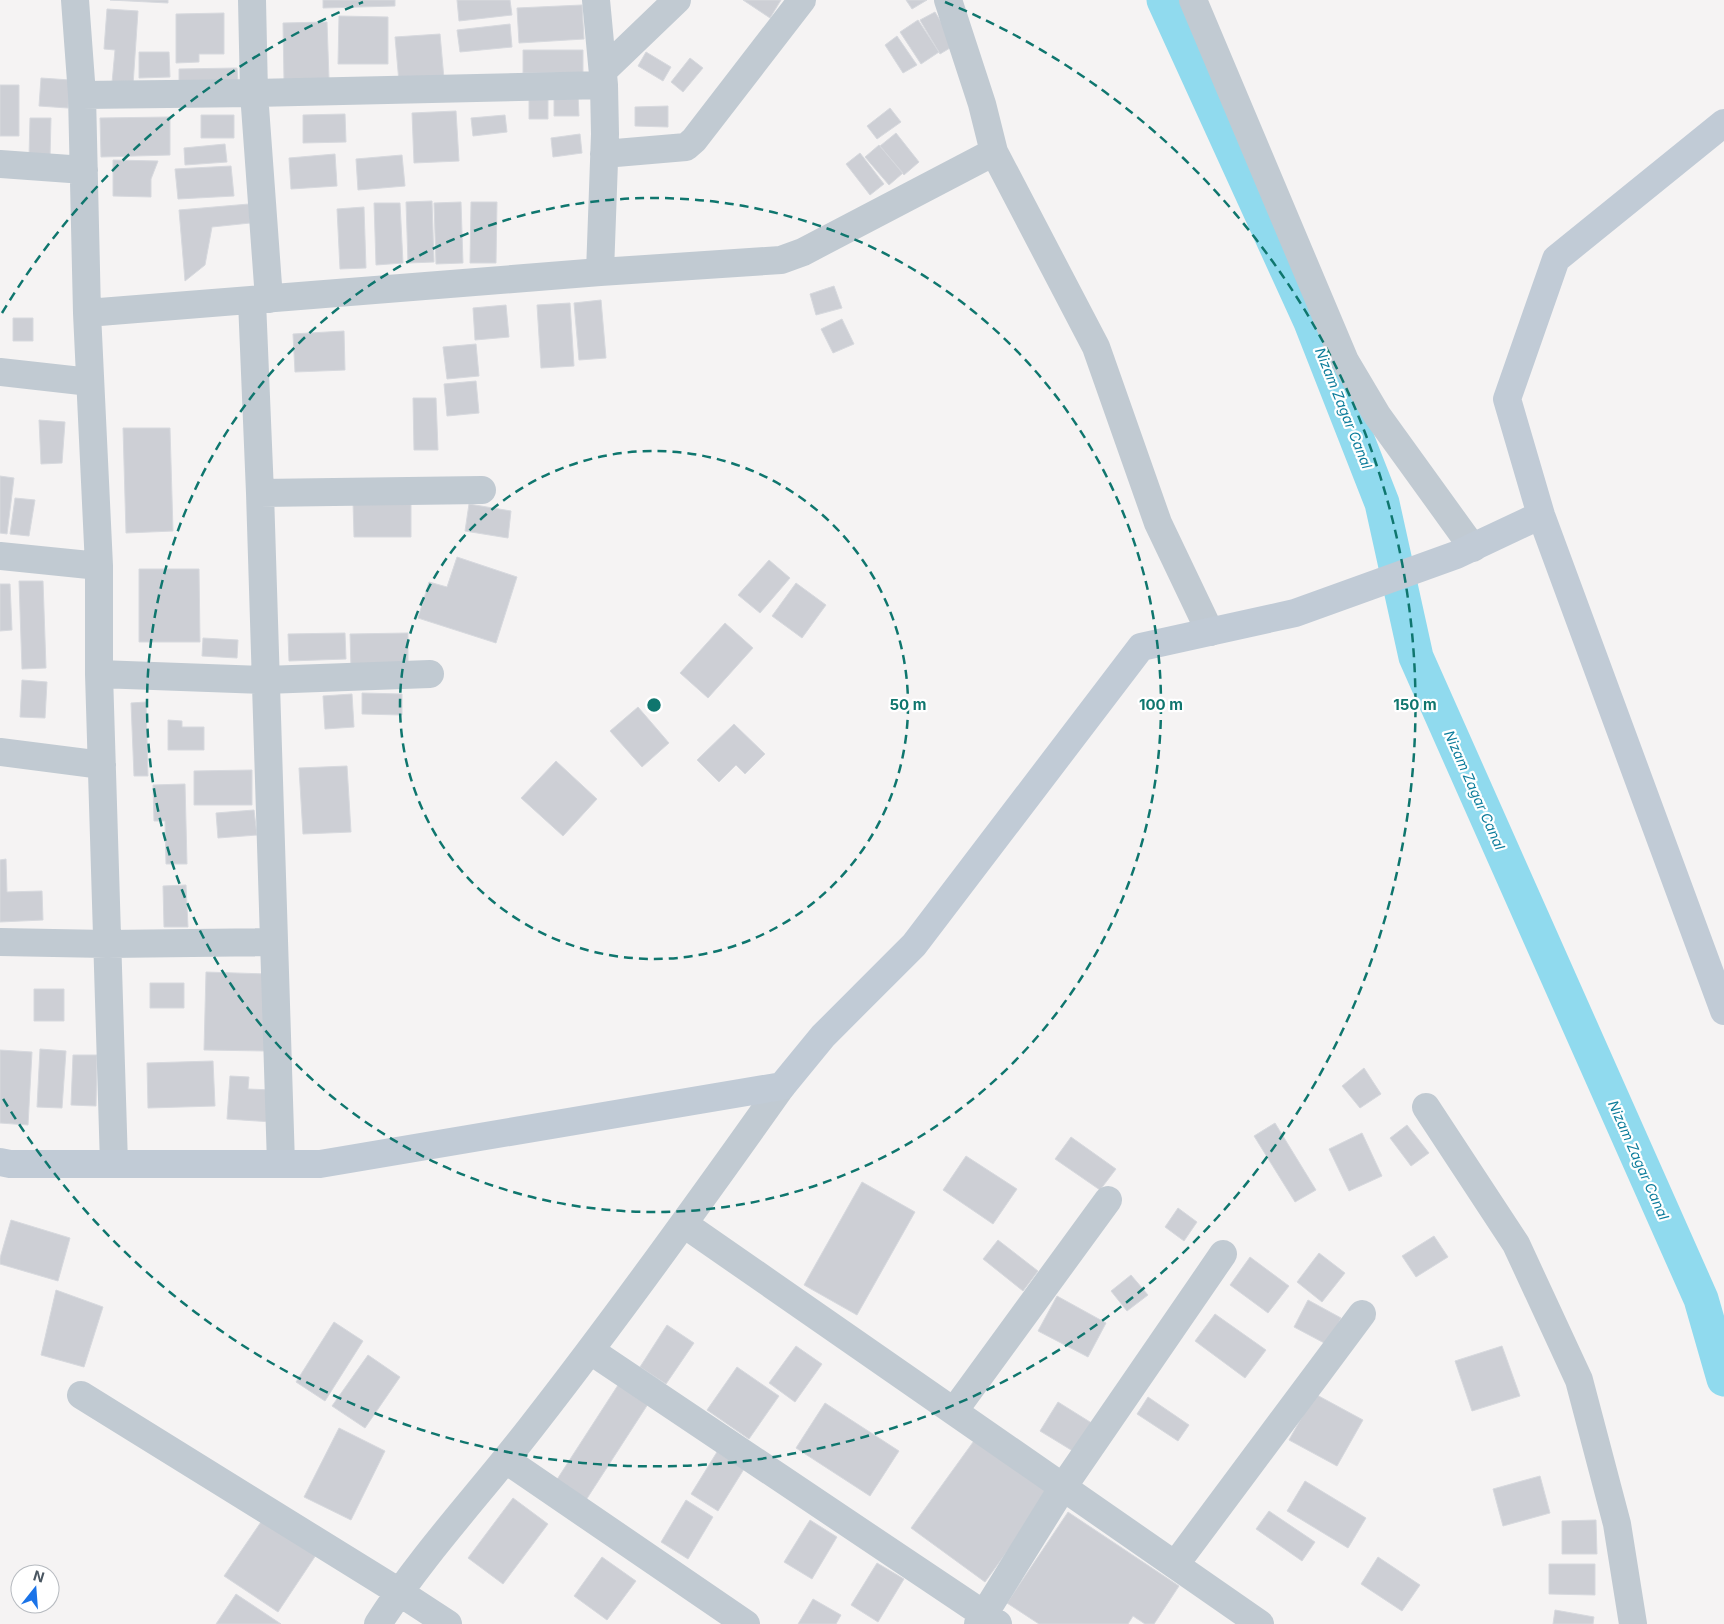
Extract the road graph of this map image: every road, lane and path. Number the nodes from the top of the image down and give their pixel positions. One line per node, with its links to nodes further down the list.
1 (74, 0): 10 (street)
2 (252, 0): 9 (street)
3 (596, 0): 8 (street)
4 (677, 0): 8 (street)
5 (802, 0): 13 (street)
6 (948, 0): 12 (street)
7 (1192, 0): 24 (street)
8 (604, 78): 9 (street); 13 (street)
9 (254, 93): 10 (street); 17 (street)
10 (82, 95): 15 (street)
11 (1724, 123): 23 (street)
12 (994, 152): 16 (street); 27 (street)
13 (604, 154): 16 (street)
14 (0, 164): 15 (street)
15 (84, 170): 18 (street)
16 (600, 272): 17 (street)
17 (260, 300): 18 (street); 22 (street)
18 (88, 313): 20 (street)
19 (0, 372): 20 (street)
20 (90, 382): 26 (street)
21 (482, 490): 22 (street)
22 (260, 493): 30 (street)
23 (1541, 516): 24 (street); 36 (street)
24 (1464, 551): 27 (street)
25 (0, 556): 26 (street)
26 (98, 566): 28 (street)
27 (1210, 632): 37 (street)
28 (99, 674): 30 (street); 32 (street)
29 (430, 674): 30 (street)
30 (265, 680): 34 (street)
31 (0, 752): 32 (street)
32 (102, 765): 35 (street)
33 (0, 942): 35 (street)
34 (274, 942): 35 (street); 41 (street)
35 (107, 944): 40 (street)
36 (1724, 1011)
37 (782, 1086): 41 (street); 43 (street)
38 (1426, 1107): 58 (street)
39 (0, 1162): 40 (street)
40 (114, 1164): 41 (street)
41 (281, 1164)
42 (1108, 1200): 48 (street)
43 (684, 1224): 46 (street); 48 (street)
44 (1223, 1254): 50 (street)
45 (1362, 1314): 51 (street)
46 (591, 1351): 49 (street); 53 (street)
47 (81, 1395): 52 (street)
48 (954, 1412): 50 (street)
49 (506, 1460): 52 (street); 56 (street)
50 (1063, 1486): 51 (street); 53 (street)
51 (1175, 1565): 57 (street)
52 (399, 1592): 54 (street); 55 (street)
53 (986, 1621)
54 (378, 1624)
55 (448, 1624)
56 (746, 1624)
57 (1260, 1624)
58 (1633, 1624)

